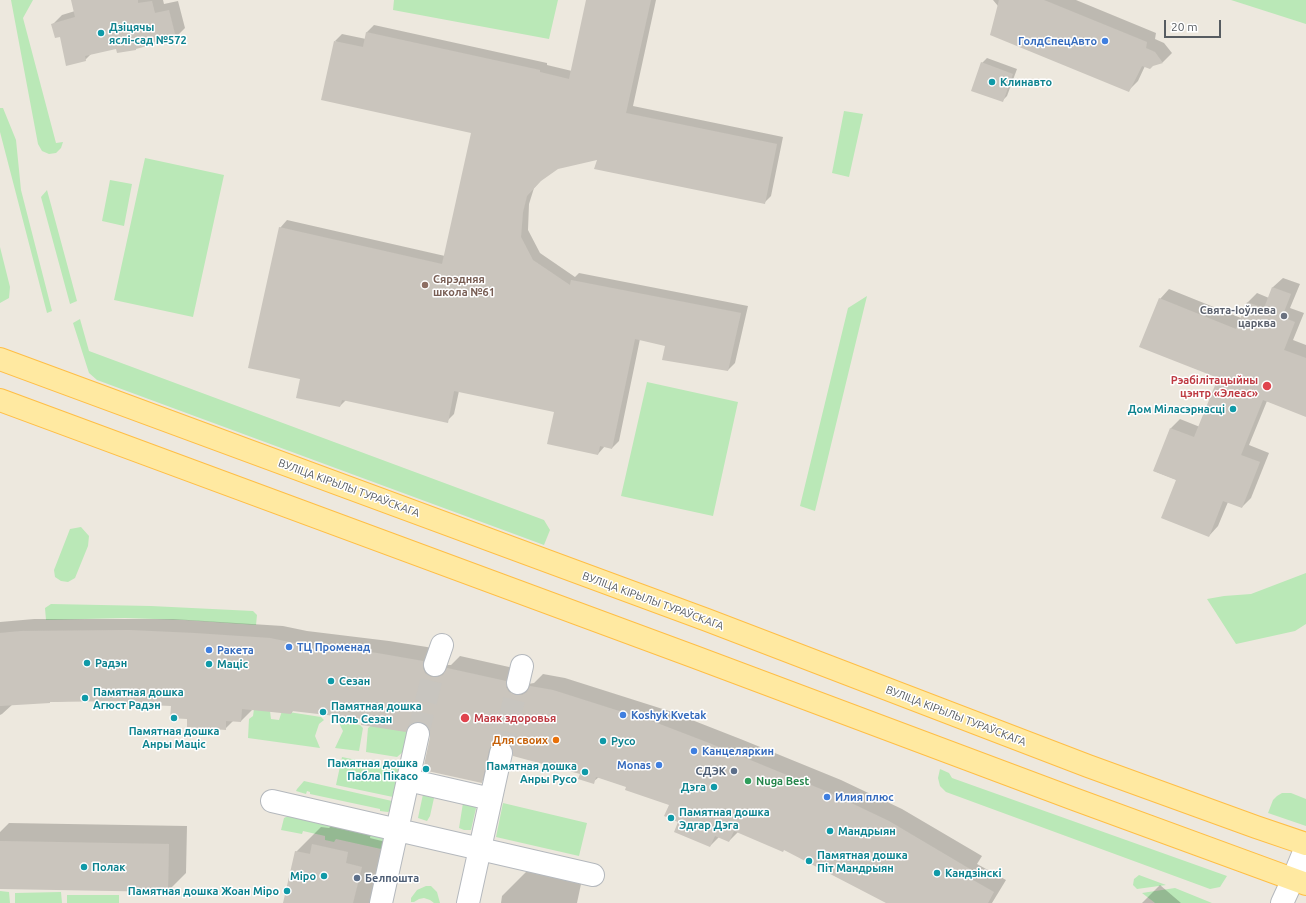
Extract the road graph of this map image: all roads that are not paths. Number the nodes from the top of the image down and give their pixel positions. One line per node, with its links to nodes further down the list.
1 (0, 359): 9 (main road, ВУЛІЦА КІРЫЛЫ ТУРАЎСКАГА)
2 (0, 400): 12 (main road)
3 (418, 734): 5 (street)
4 (501, 753): 6 (street)
5 (408, 780): 6 (street); 8 (street)
6 (491, 799): 10 (street)
7 (272, 801): 8 (street)
8 (397, 830): 10 (street); 13 (street)
9 (1306, 845): 12 (street)
10 (480, 849): 11 (street); 14 (street)
11 (593, 875)
12 (1300, 882): 15 (street)
13 (381, 903)
14 (468, 903)
15 (1282, 903)

